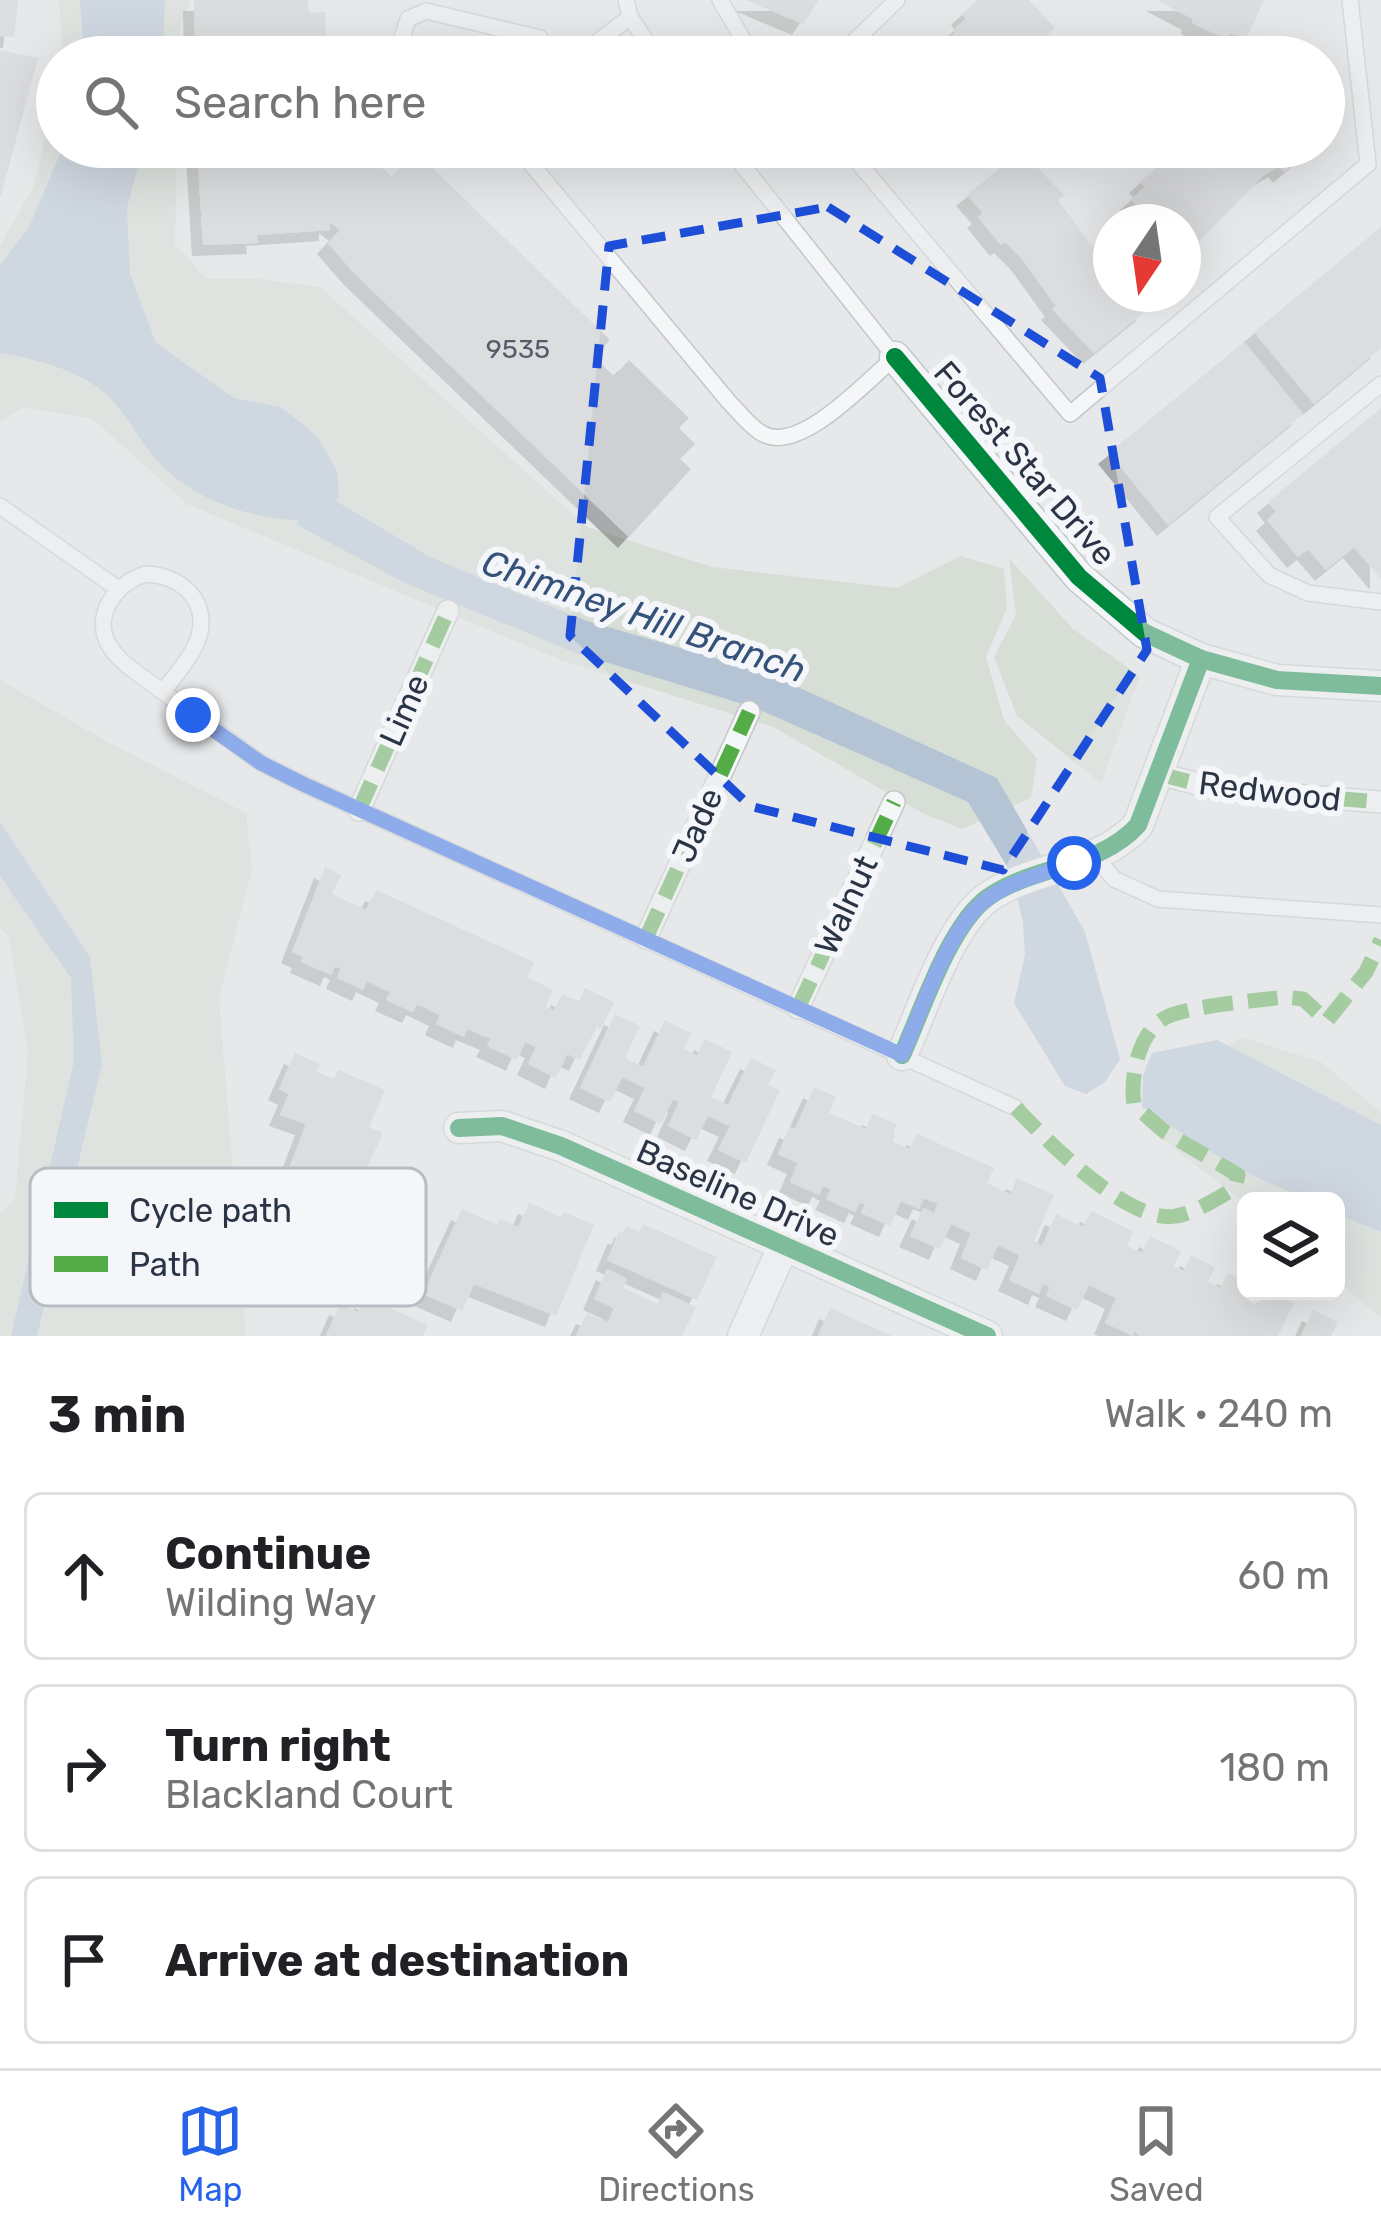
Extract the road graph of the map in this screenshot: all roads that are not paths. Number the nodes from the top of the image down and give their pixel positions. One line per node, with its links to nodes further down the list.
1 (720, 0): 9 (lane)
2 (897, 0): 10 (lane)
3 (1349, 0): 13 (lane)
4 (628, 8): 7 (lane); 8 (lane)
5 (403, 36): 6 (lane)
6 (532, 36)
7 (599, 36)
8 (645, 36)
9 (741, 36)
10 (860, 36)
11 (534, 168): 14 (lane)
12 (748, 168): 14 (lane)
13 (863, 168)
14 (895, 358): 20 (street, Forest Star Drive)
15 (1381, 384): 18 (lane)
16 (0, 506): 17 (lane)
17 (117, 589): 22 (lane); 22 (lane)
18 (1381, 602)
19 (448, 610): 27 (street, Lime)
20 (1201, 659): 21 (street, Forest Star Drive); 24 (street)
21 (1381, 686)
22 (163, 692): 27 (lane)
23 (749, 712): 30 (street, Jade)
24 (1159, 774): 26 (street, Redwood); 28 (street)
25 (894, 802): 31 (street, Walnut)
26 (1381, 802)
27 (359, 809): 30 (lane)
28 (1084, 860): 29 (lane); 32 (street)
29 (1381, 915)
30 (646, 938): 31 (lane)
31 (798, 1007): 32 (lane)
32 (902, 1055): 33 (lane)
33 (1016, 1108)
34 (459, 1128): 35 (street, Baseline Drive)
35 (783, 1247): 36 (street); 37 (street, Baseline Drive)
36 (743, 1336)
37 (988, 1336)

